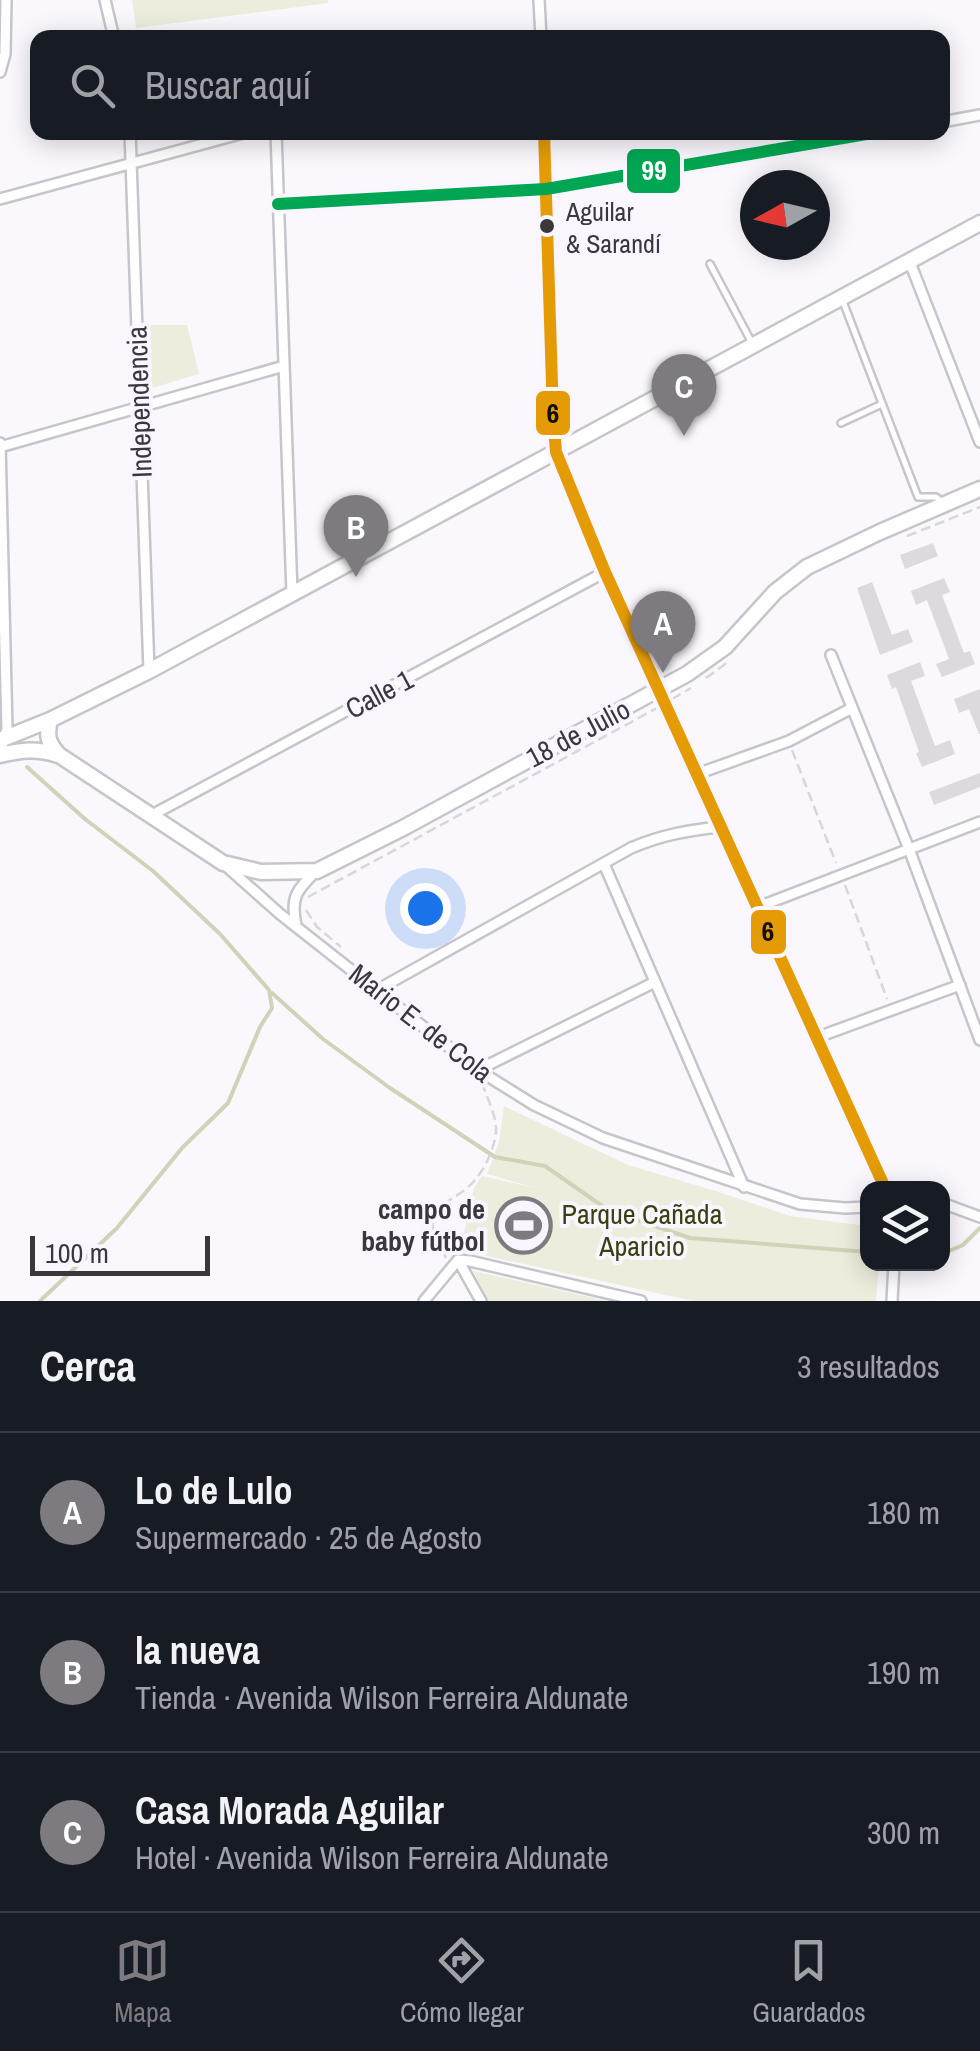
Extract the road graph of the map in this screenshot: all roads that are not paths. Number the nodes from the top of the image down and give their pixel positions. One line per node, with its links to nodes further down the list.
1 (6, 0): 6 (street)
2 (105, 0): 4 (street)
3 (539, 0): 5 (street)
4 (112, 30)
5 (540, 30)
6 (0, 72)
7 (980, 115): 8 (street)
8 (950, 121)
9 (130, 140): 14 (street, Independencia)
10 (216, 140): 14 (street)
11 (276, 140): 17 (street)
12 (544, 140): 15 (street)
13 (831, 140): 15 (street)
14 (131, 162): 16 (street); 25 (street, Independencia)
15 (546, 188): 17 (street); 29 (street)
16 (0, 198)
17 (278, 204): 23 (street)
18 (980, 223): 19 (street)
19 (910, 260): 21 (street); 27 (street)
20 (710, 264): 22 (lane)
21 (842, 299): 22 (street); 24 (lane)
22 (754, 346): 29 (street)
23 (284, 366): 25 (street); 33 (street)
24 (882, 404): 26 (lane); 31 (lane)
25 (138, 408): 28 (street); 35 (street, Independencia)
26 (841, 423)
27 (980, 442)
28 (0, 445): 36 (street)
29 (556, 452): 32 (street); 33 (street)
30 (980, 489): 31 (street, 18 de Julio)
31 (944, 504): 37 (street, 18 de Julio)
32 (605, 572): 37 (street); 44 (street, Calle 1)
33 (292, 594): 35 (street)
34 (830, 656): 38 (street)
35 (149, 671): 39 (street)
36 (3, 688): 40 (street)
37 (659, 689): 43 (street); 50 (street, 18 de Julio)
38 (852, 708): 43 (street); 47 (street)
39 (50, 720): 40 (street); 42 (street)
40 (2, 735): 41 (street)
41 (0, 754): 42 (street)
42 (59, 755): 44 (street, Mario E. de Cola)
43 (697, 774): 46 (street)
44 (152, 815): 48 (street, Mario E. de Cola)
45 (980, 822): 47 (street)
46 (721, 827): 49 (street); 51 (street)
47 (909, 849): 51 (street); 54 (street)
48 (223, 863): 50 (street, 18 de Julio); 52 (street, Mario E. de Cola)
49 (604, 864): 53 (street); 55 (street)
50 (317, 871): 52 (street)
51 (758, 907): 56 (street)
52 (296, 925): 55 (street, Mario E. de Cola)
53 (655, 982): 58 (street); 60 (street)
54 (960, 985): 56 (street); 57 (street)
55 (377, 990): 58 (street, Mario E. de Cola)
56 (818, 1037): 59 (street)
57 (980, 1040)
58 (478, 1070): 60 (street, Mario E. de Cola)
59 (882, 1181)
60 (744, 1187): 61 (street, Mario E. de Cola)
61 (860, 1207)
62 (950, 1207): 63 (street)
63 (980, 1217)
64 (455, 1264): 66 (street); 67 (street); 68 (street)
65 (894, 1271): 69 (street)
66 (424, 1301)
67 (481, 1301)
68 (641, 1301)
69 (892, 1301)

